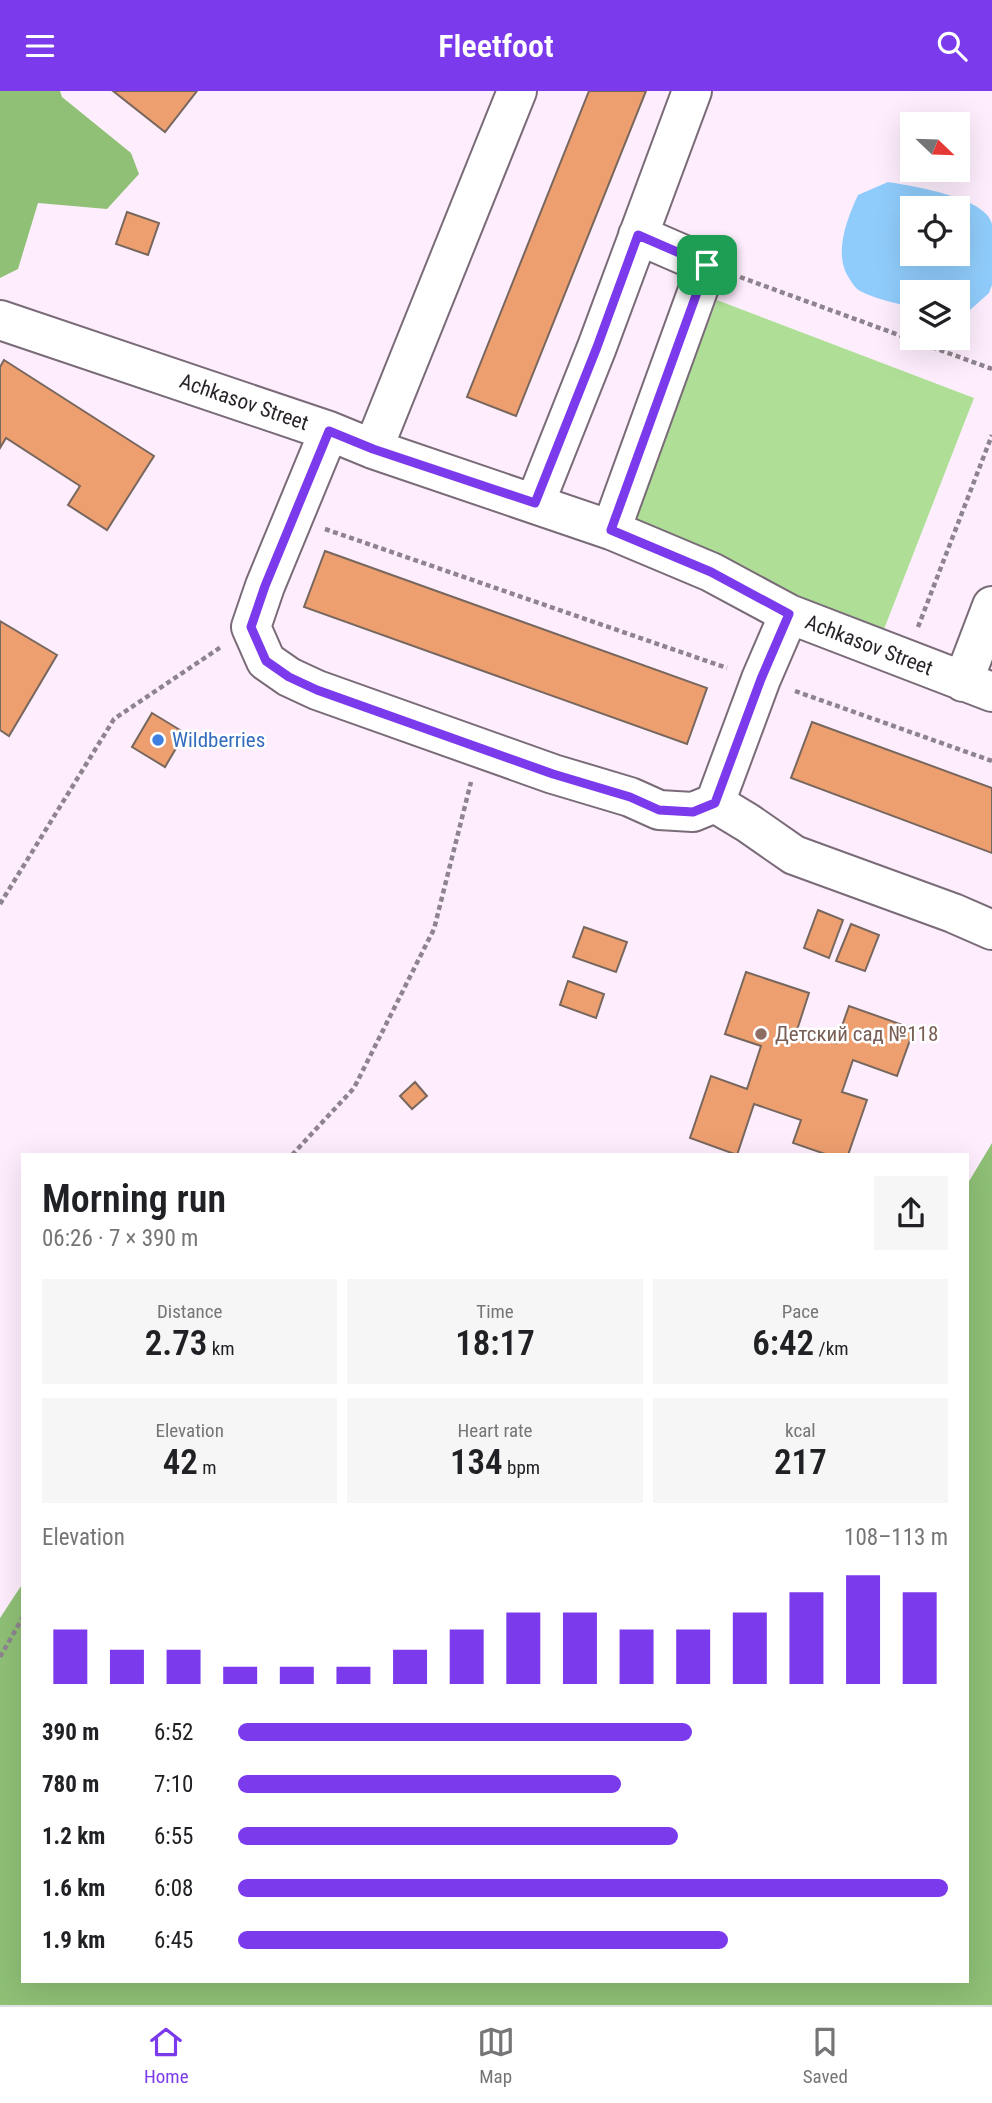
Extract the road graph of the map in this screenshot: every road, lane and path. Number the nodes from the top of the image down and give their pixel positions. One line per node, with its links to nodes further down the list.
1 (517, 91): 9 (street)
2 (692, 91): 3 (street)
3 (638, 235): 4 (street); 10 (street)
4 (707, 265): 6 (path); 12 (street)
5 (0, 320): 7 (street, Achkasov Street)
6 (992, 369)
7 (329, 431): 9 (street, Achkasov Street); 11 (street)
8 (992, 435): 16 (path)
9 (373, 449): 10 (street, Achkasov Street)
10 (535, 503): 12 (street, Achkasov Street)
11 (292, 518): 15 (street); 17 (path)
12 (611, 530): 14 (street, Achkasov Street)
13 (992, 606): 18 (street)
14 (789, 614): 16 (street, Achkasov Street); 17 (street)
15 (251, 627): 19 (street); 22 (path)
16 (905, 659): 18 (street, Achkasov Street)
17 (761, 679): 20 (path); 21 (street)
18 (977, 687)
19 (480, 747): 21 (street); 24 (path)
20 (992, 761)
21 (715, 803): 23 (street)
22 (0, 904)
23 (992, 930)
24 (294, 1153)
25 (21, 1620): 26 (path)
26 (0, 1657)

